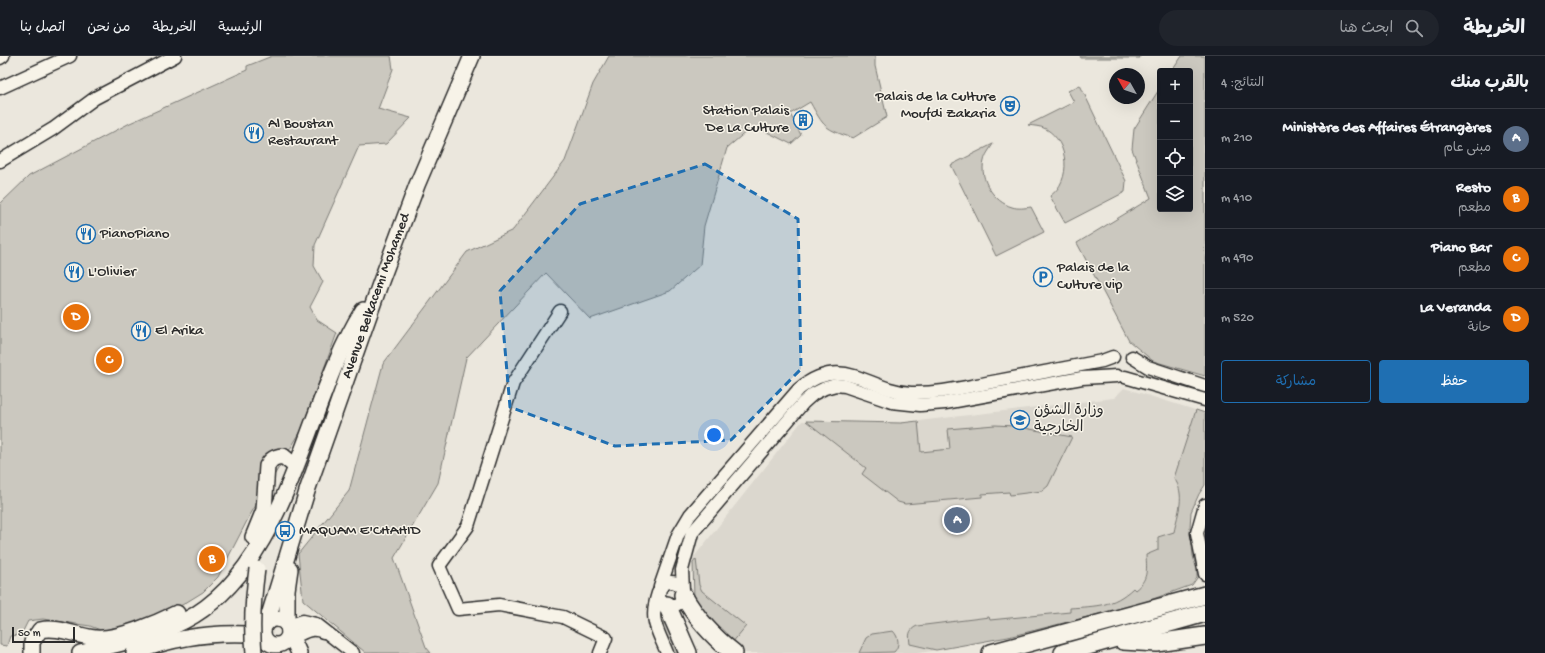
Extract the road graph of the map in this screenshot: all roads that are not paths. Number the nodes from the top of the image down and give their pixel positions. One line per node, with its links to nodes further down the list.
1 (3, 56): 5 (street)
2 (70, 56): 6 (street)
3 (175, 56): 7 (street)
4 (472, 56): 8 (main road, Avenue Belkacemi Mohamed)
5 (0, 58)
6 (0, 88)
7 (0, 161)
8 (380, 284): 15 (main road); 18 (main road, Avenue Belkacemi Mohamed)
9 (560, 312): 37 (street)
10 (1113, 357): 11 (street); 12 (street); 22 (street)
11 (1132, 357): 12 (street); 13 (street)
12 (1121, 376): 14 (street); 22 (street)
13 (1205, 386)
14 (1205, 400)
15 (295, 466): 16 (main road); 31 (main road)
16 (284, 498): 32 (main road); 34 (main road, bridge)
17 (1205, 505): 19 (street)
18 (293, 541): 27 (main road); 27 (main road)
19 (1205, 574)
20 (1205, 582): 21 (street)
21 (1201, 596): 26 (highway)
22 (673, 599): 25 (highway); 38 (street); 39 (street); 42 (highway); 43 (highway)
23 (1205, 613): 30 (highway)
24 (1205, 625): 29 (highway)
25 (679, 631): 40 (highway); 41 (highway)
26 (1070, 631): 44 (highway); 45 (highway)
27 (279, 636): 33 (main road); 34 (main road); 35 (main road); 36 (street)
28 (1205, 636): 29 (highway)
29 (1157, 643): 30 (highway)
30 (1112, 647): 46 (highway)
31 (32, 653)
32 (80, 653)
33 (134, 653)
34 (253, 653)
35 (299, 653)
36 (353, 653)
37 (600, 653)
38 (667, 653)
39 (672, 653)
40 (688, 653)
41 (697, 653)
42 (717, 653)
43 (734, 653)
44 (991, 653)
45 (1019, 653)
46 (1063, 653)

